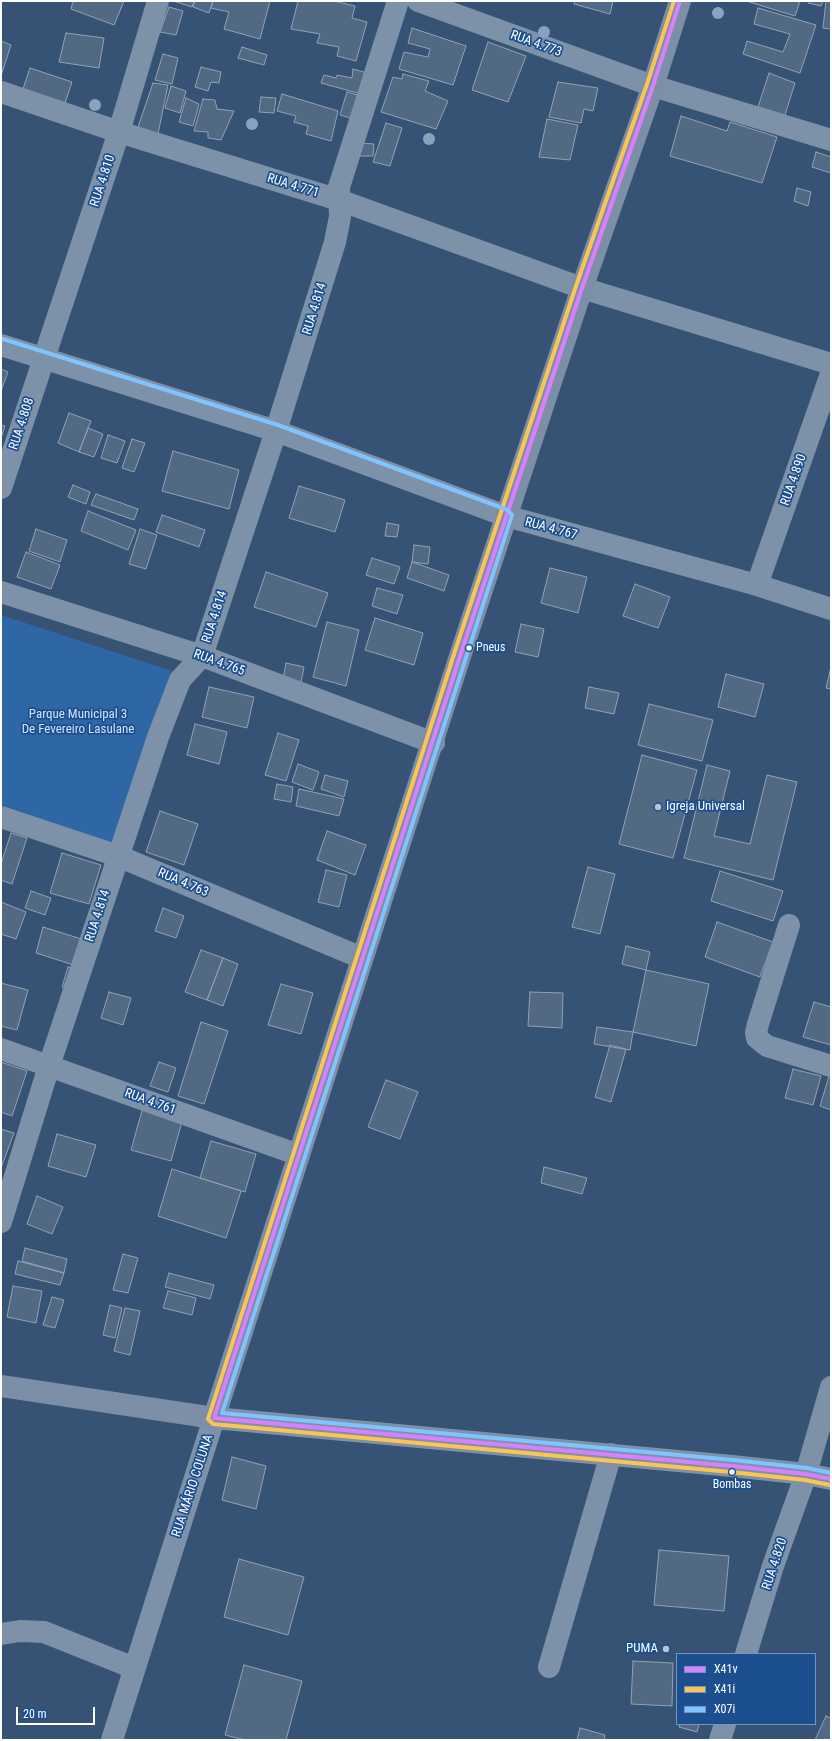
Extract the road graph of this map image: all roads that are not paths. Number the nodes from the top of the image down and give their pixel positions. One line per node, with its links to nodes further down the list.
1 (158, 1): 7 (street, RUA 4.810)
2 (398, 1): 9 (street, RUA 4.814)
3 (418, 1): 5 (street, RUA 4.773)
4 (680, 1): 5 (main road, RUA MÁRIO COLUNA)
5 (653, 86): 8 (street, RUA 4.773); 10 (main road, RUA MÁRIO COLUNA)
6 (1, 92): 7 (street, RUA 4.771)
7 (119, 132): 9 (street, RUA 4.771); 12 (street, RUA 4.810)
8 (831, 140)
9 (339, 200): 10 (street, RUA 4.771); 15 (street, RUA 4.814)
10 (582, 288): 13 (street, RUA 4.771); 17 (main road, RUA MÁRIO COLUNA)
11 (1, 344): 12 (street, RUA 4.767)
12 (43, 359): 15 (street, RUA 4.767); 16 (street, RUA 4.808)
13 (831, 364)
14 (831, 374): 18 (street, RUA 4.890)
15 (276, 431): 17 (street, RUA 4.767); 21 (street, RUA 4.814)
16 (1, 488)
17 (506, 516): 18 (street, RUA 4.767); 22 (main road, RUA MÁRIO COLUNA)
18 (757, 585): 20 (street, RUA 4.767)
19 (1, 592): 21 (street, RUA 4.765)
20 (831, 609)
21 (202, 656): 22 (street, RUA 4.765); 24 (street, RUA 4.814)
22 (434, 743): 26 (main road, RUA MÁRIO COLUNA)
23 (1, 816): 24 (street, RUA 4.763)
24 (118, 856): 26 (street, RUA 4.763); 28 (street, RUA 4.814)
25 (789, 925): 29 (street)
26 (362, 958): 30 (main road, RUA MÁRIO COLUNA)
27 (1, 1049): 28 (street, RUA 4.761)
28 (49, 1066): 30 (street, RUA 4.761); 31 (street, RUA 4.814)
29 (831, 1066)
30 (299, 1155): 34 (main road, RUA MÁRIO COLUNA)
31 (1, 1222)
32 (1, 1386): 34 (main road)
33 (831, 1387): 36 (street, RUA 4.820)
34 (214, 1418): 35 (street); 41 (street, RUA MÁRIO COLUNA)
35 (611, 1454): 36 (street); 40 (street)
36 (806, 1474): 37 (street); 39 (street, RUA 4.820)
37 (831, 1479)
38 (1, 1634): 41 (street)
39 (746, 1653)
40 (549, 1667)
41 (134, 1668): 43 (street, RUA MÁRIO COLUNA)
42 (725, 1725): 44 (street)
43 (112, 1740)
44 (720, 1740)

